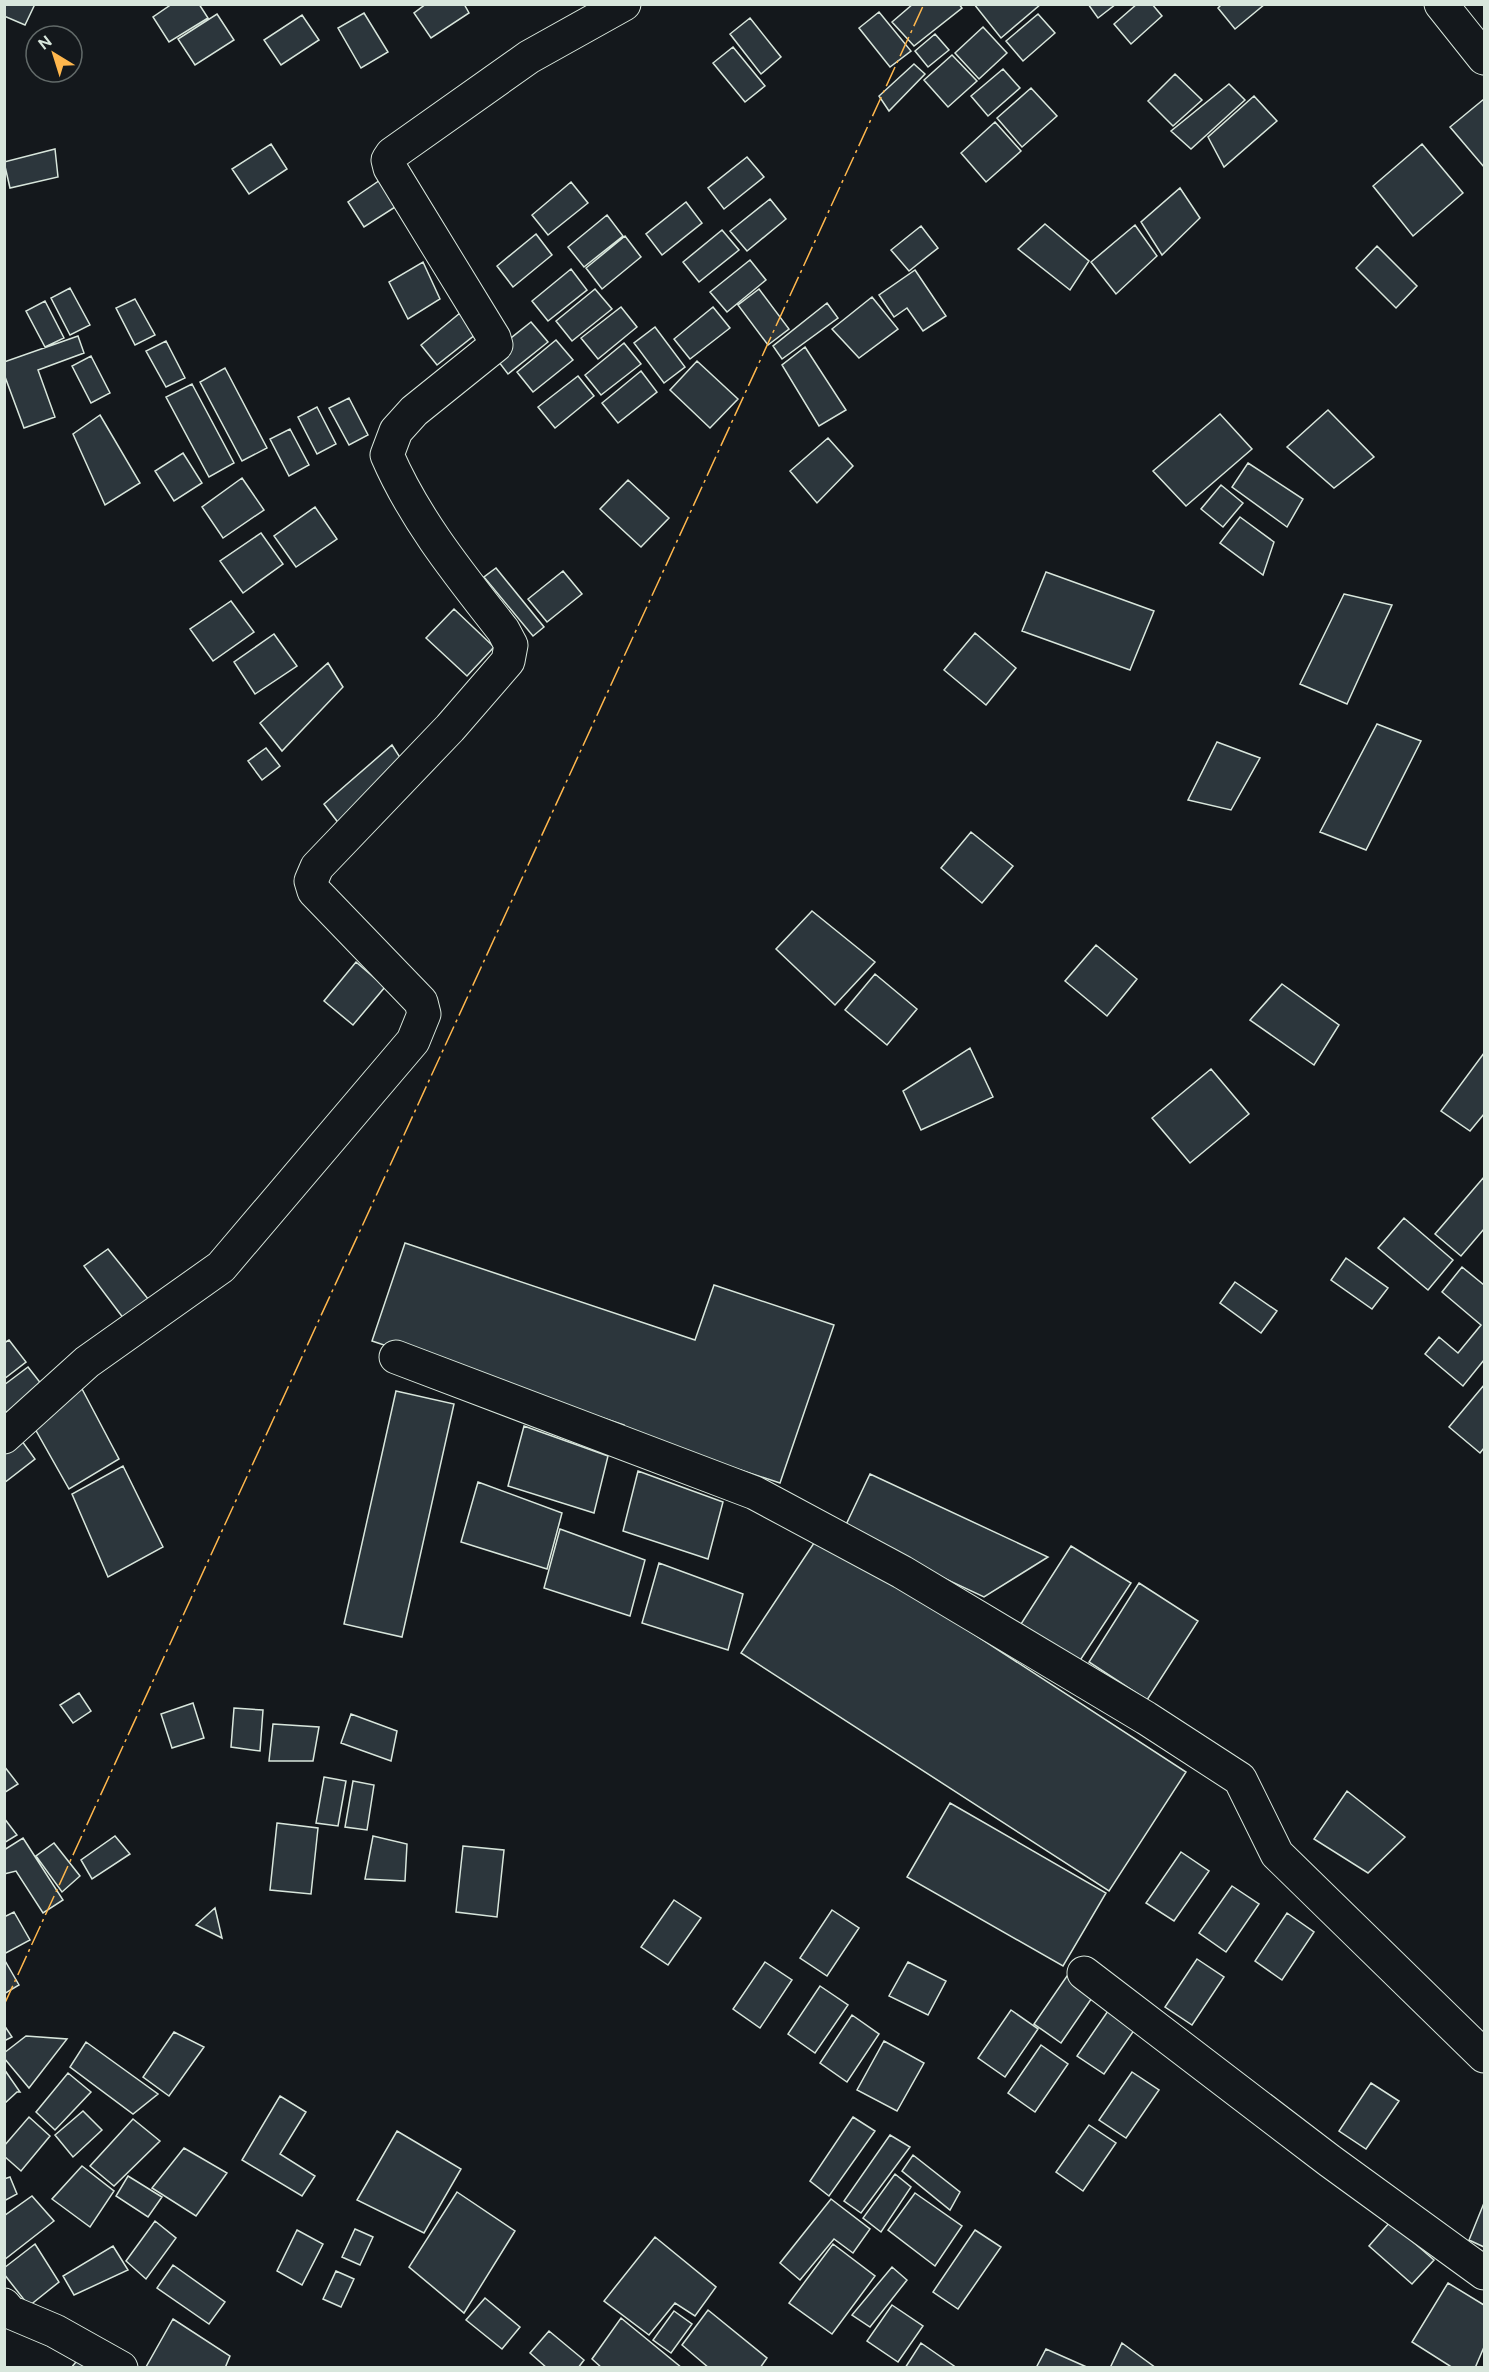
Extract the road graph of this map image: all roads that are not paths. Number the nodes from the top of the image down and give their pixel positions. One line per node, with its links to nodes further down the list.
1 (624, 4): 5 (street)
2 (1441, 4): 3 (street)
3 (1485, 58)
4 (396, 1357): 7 (street)
5 (4, 1437)
6 (1083, 1973): 8 (street)
7 (1485, 2056)
8 (1485, 2273)
9 (4, 2305): 10 (street)
10 (121, 2367)

